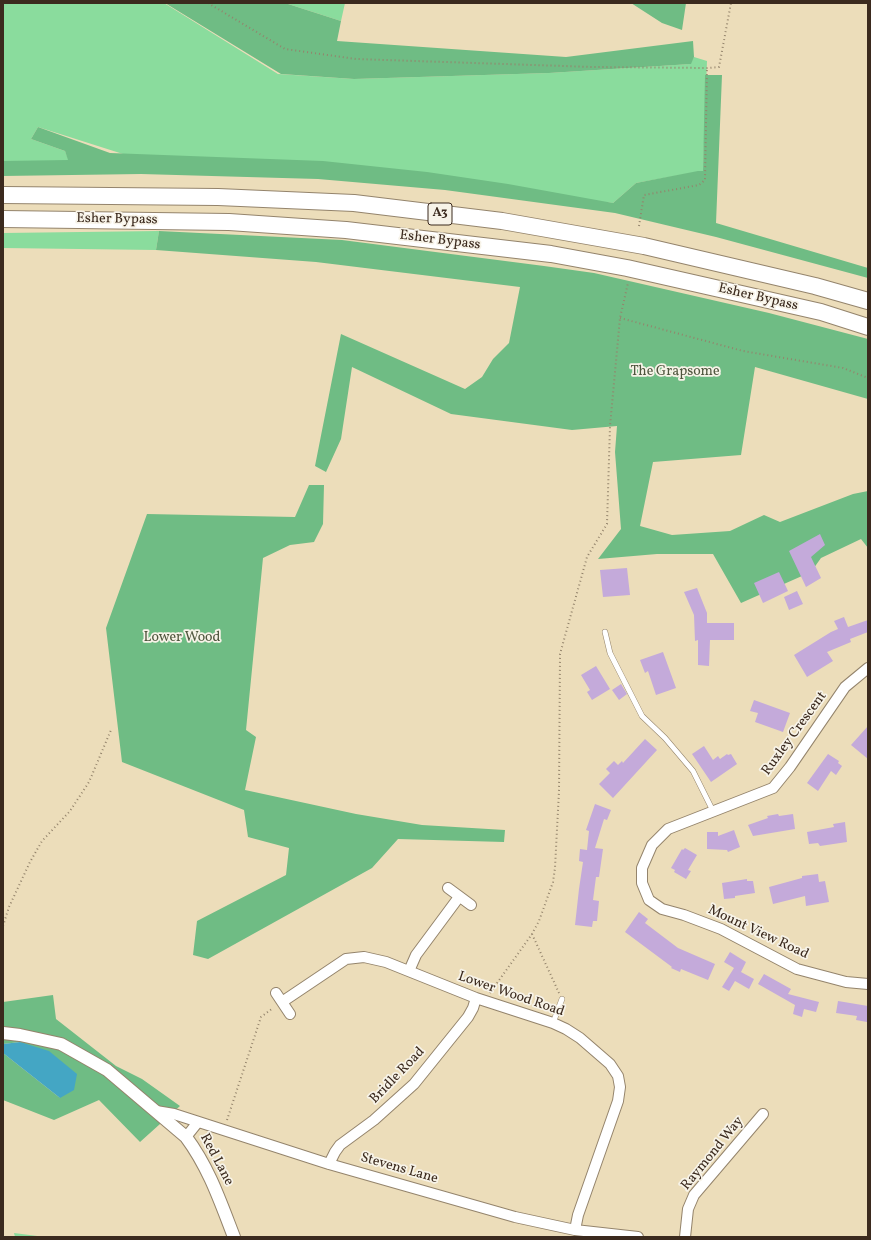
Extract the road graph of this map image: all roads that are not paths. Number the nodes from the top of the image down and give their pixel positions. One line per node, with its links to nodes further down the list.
1 (3, 195): 3 (highway, Esher Bypass / A3)
2 (3, 219): 4 (highway, Esher Bypass / A3)
3 (868, 301)
4 (868, 327)
5 (605, 632): 7 (lane)
6 (868, 668): 7 (street, Ruxley Crescent)
7 (713, 811): 12 (street, Mount View Road)
8 (448, 888): 9 (street)
9 (459, 897): 10 (street); 11 (street)
10 (471, 905)
11 (410, 971): 14 (street, Lower Wood Road); 15 (street, Lower Wood Road)
12 (868, 984)
13 (562, 999): 16 (lane)
14 (481, 1000): 16 (street, Lower Wood Road); 22 (street, Bridle Road)
15 (290, 1014)
16 (553, 1023): 23 (street, Lower Wood Road)
17 (3, 1033): 18 (street, Red Lane)
18 (156, 1110): 20 (street, Stevens Lane); 21 (street, Red Lane)
19 (763, 1114): 26 (street, Raymond Way)
20 (198, 1122): 21 (street); 22 (street, Stevens Lane)
21 (186, 1137): 24 (street, Red Lane)
22 (329, 1164): 23 (street, Stevens Lane)
23 (575, 1230): 25 (street, Stevens Lane)
24 (236, 1236)
25 (638, 1237)
26 (685, 1237)

